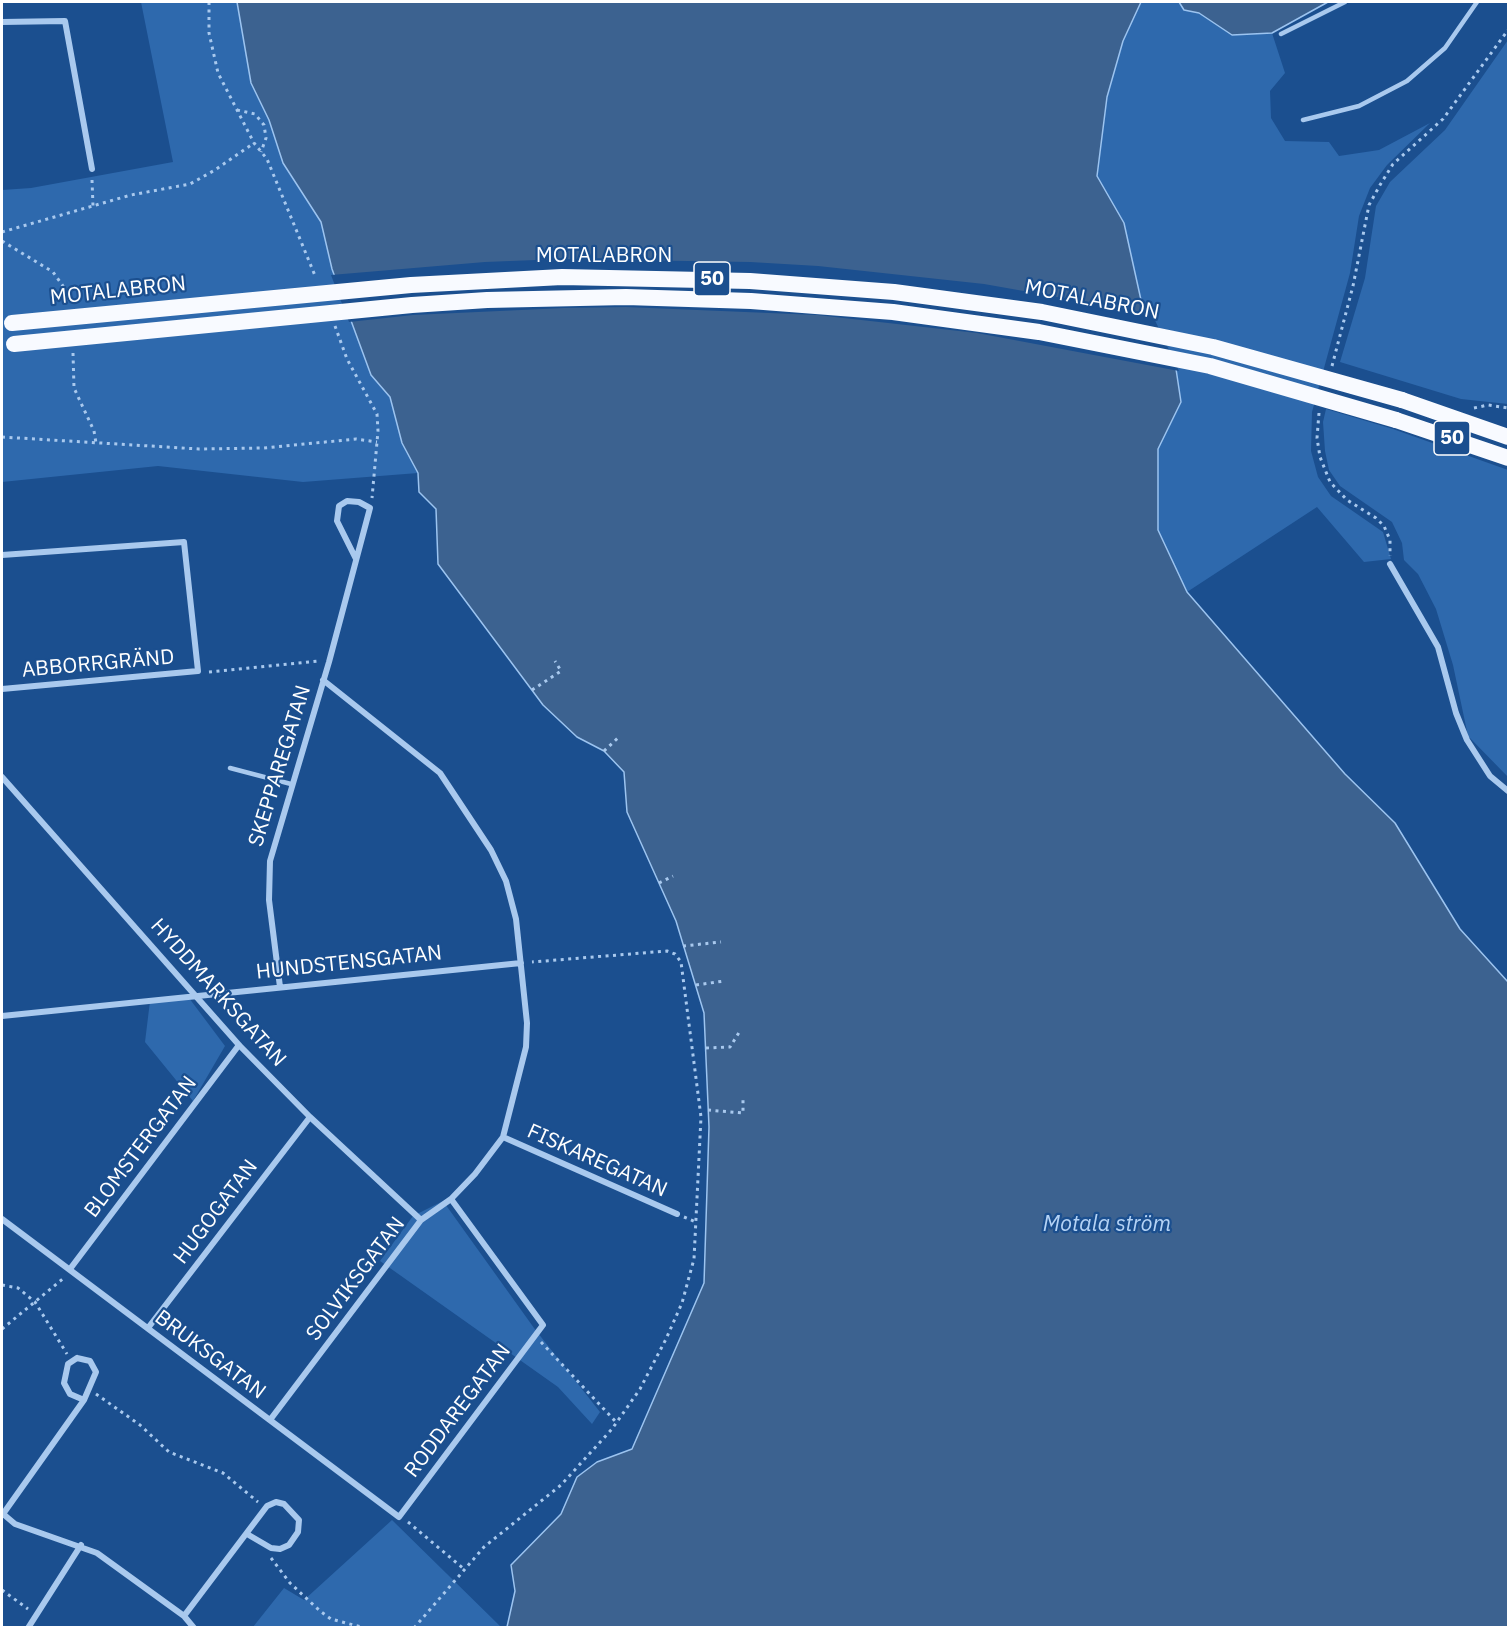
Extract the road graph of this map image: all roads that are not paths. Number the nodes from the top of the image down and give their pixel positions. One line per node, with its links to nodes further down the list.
1 (1345, 2): 4 (lane)
2 (1477, 2): 5 (lane)
3 (2, 22): 6 (street)
4 (1281, 34)
5 (1303, 120)
6 (92, 169)
7 (7, 324): 9 (highway, MOTALABRON / 50, bridge)
8 (8, 345): 10 (highway, MOTALABRON / 50, bridge)
9 (1509, 437)
10 (1509, 458)
11 (2, 555): 15 (street, ABBORRGRÄND)
12 (356, 559): 12 (street, SKEPPAREGATAN); 14 (street, SKEPPAREGATAN)
13 (1390, 564): 19 (street)
14 (323, 680): 18 (street, SKEPPAREGATAN); 20 (street, SOLVIKSGATAN)
15 (2, 689)
16 (230, 768): 18 (lane)
17 (2, 777): 22 (street, HYDDMARKSGATAN)
18 (291, 784): 21 (street, SKEPPAREGATAN)
19 (1509, 790)
20 (521, 963): 21 (street, HUNDSTENSGATAN); 26 (street, SOLVIKSGATAN)
21 (280, 987): 22 (street, HUNDSTENSGATAN)
22 (197, 995): 23 (street, HUNDSTENSGATAN); 24 (street, HYDDMARKSGATAN)
23 (2, 1016)
24 (239, 1045): 25 (street, HYDDMARKSGATAN); 31 (street, BLOMSTERGATAN)
25 (310, 1117): 30 (street, HYDDMARKSGATAN); 32 (street, HUGOGATAN)
26 (503, 1137): 27 (street, SOLVIKSGATAN); 28 (street, FISKAREGATAN)
27 (451, 1199): 30 (street, SOLVIKSGATAN); 36 (street, RODDAREGATAN)
28 (677, 1214)
29 (2, 1219): 31 (street, BRUKSGATAN)
30 (422, 1220): 34 (street, SOLVIKSGATAN)
31 (70, 1269): 32 (street, BRUKSGATAN)
32 (148, 1328): 34 (street, BRUKSGATAN)
33 (84, 1400): 33 (street); 35 (street)
34 (270, 1420): 36 (street, BRUKSGATAN)
35 (2, 1513): 38 (street)
36 (399, 1517)
37 (247, 1534): 37 (street); 39 (street)
38 (81, 1545): 39 (street); 40 (street)
39 (184, 1616): 41 (street)
40 (28, 1628)
41 (194, 1628)

